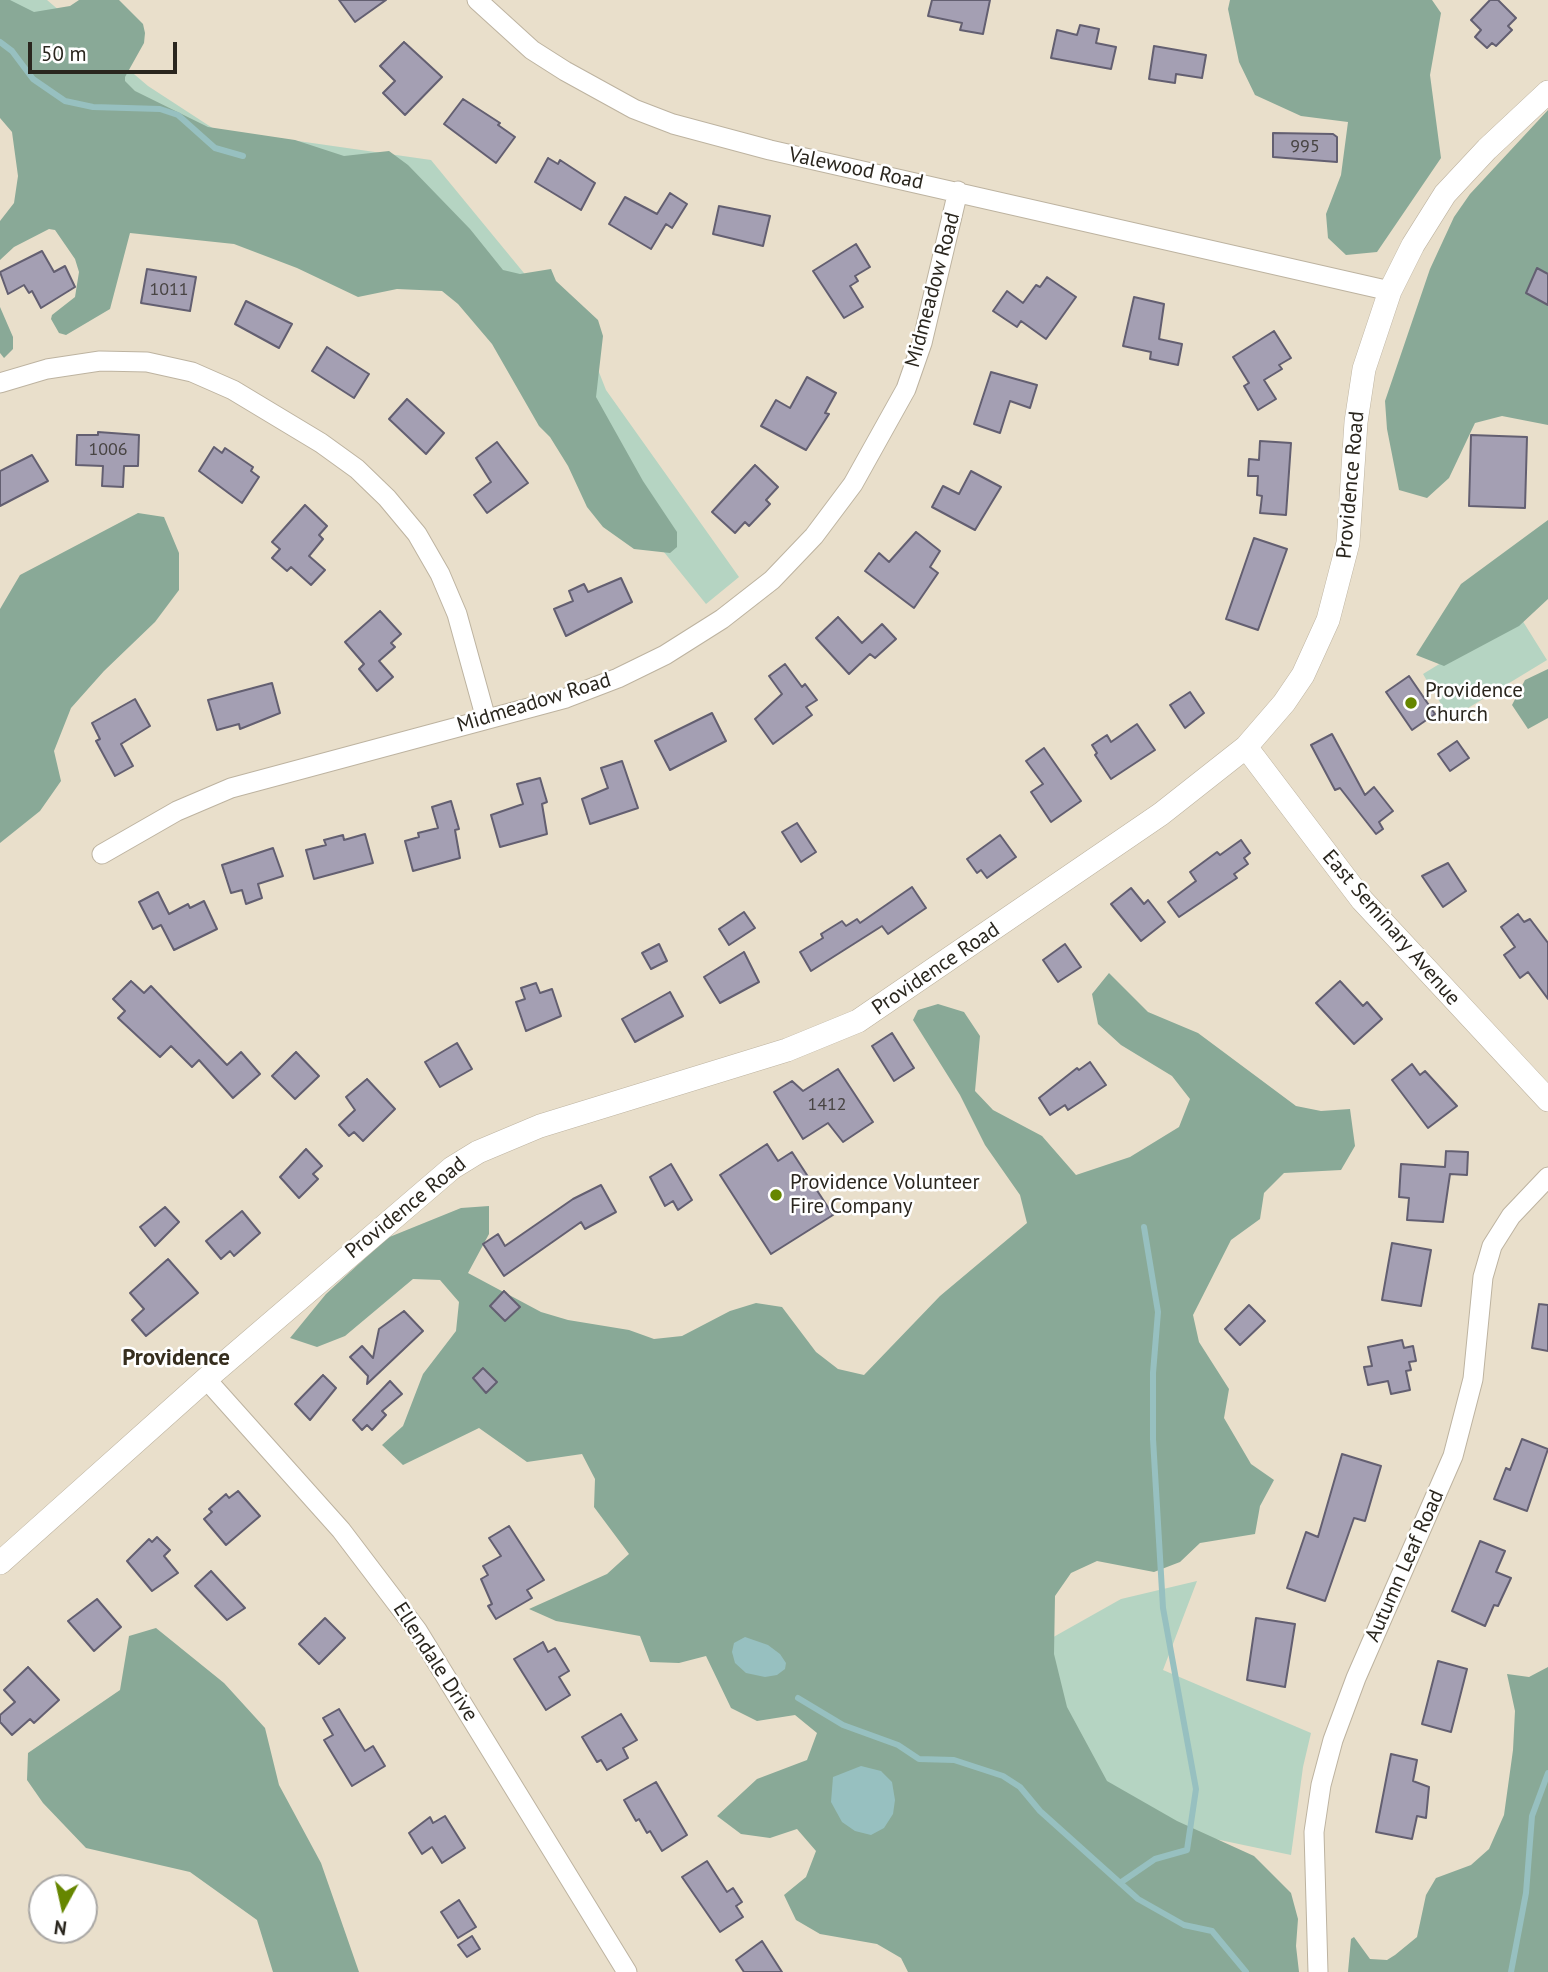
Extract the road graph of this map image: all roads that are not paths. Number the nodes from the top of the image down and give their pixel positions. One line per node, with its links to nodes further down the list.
1 (477, 0): 3 (street, Valewood Road)
2 (1548, 92): 4 (street, Providence Road)
3 (958, 191): 4 (street, Valewood Road); 6 (street, Midmeadow Road)
4 (1390, 291): 7 (street, Providence Road)
5 (0, 383): 6 (street)
6 (486, 719): 8 (street, Midmeadow Road)
7 (1246, 747): 9 (street, East Seminary Avenue); 11 (street, Providence Road)
8 (102, 854)
9 (1548, 1100)
10 (1548, 1177): 14 (street, Autumn Leaf Road)
11 (206, 1379): 12 (street, Providence Road); 13 (street, Ellendale Drive)
12 (0, 1563)
13 (627, 1972)
14 (1318, 1972)

